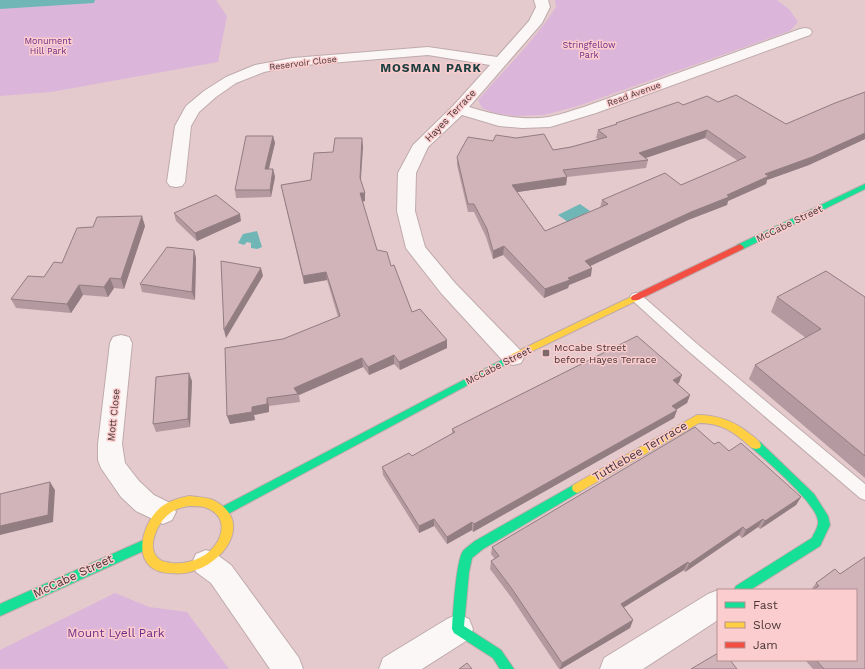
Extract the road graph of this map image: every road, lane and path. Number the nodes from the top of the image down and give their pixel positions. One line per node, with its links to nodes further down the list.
1 (541, 0): 3 (street, Hayes Terrace)
2 (805, 32): 4 (street, Read Avenue)
3 (500, 62): 4 (street, Hayes Terrace); 5 (street, Reservoir Close)
4 (458, 109): 9 (street, Hayes Terrace)
5 (176, 182)
6 (865, 186): 7 (street, McCabe Street)
7 (636, 297): 9 (street, McCabe Street); 10 (lane)
8 (121, 343): 11 (street, Mott Close)
9 (513, 357): 12 (street, McCabe Street)
10 (865, 493)
11 (163, 512): 12 (street); 13 (street)
12 (222, 512): 14 (street)
13 (146, 544): 14 (street); 17 (street, McCabe Street)
14 (206, 563): 19 (street)
15 (742, 589): 18 (street, Tuttlebee Terrrace)
16 (717, 605): 22 (street)
17 (0, 610)
18 (458, 629): 20 (street); 21 (street)
19 (288, 669)
20 (394, 669)
21 (508, 669)
22 (615, 669)

